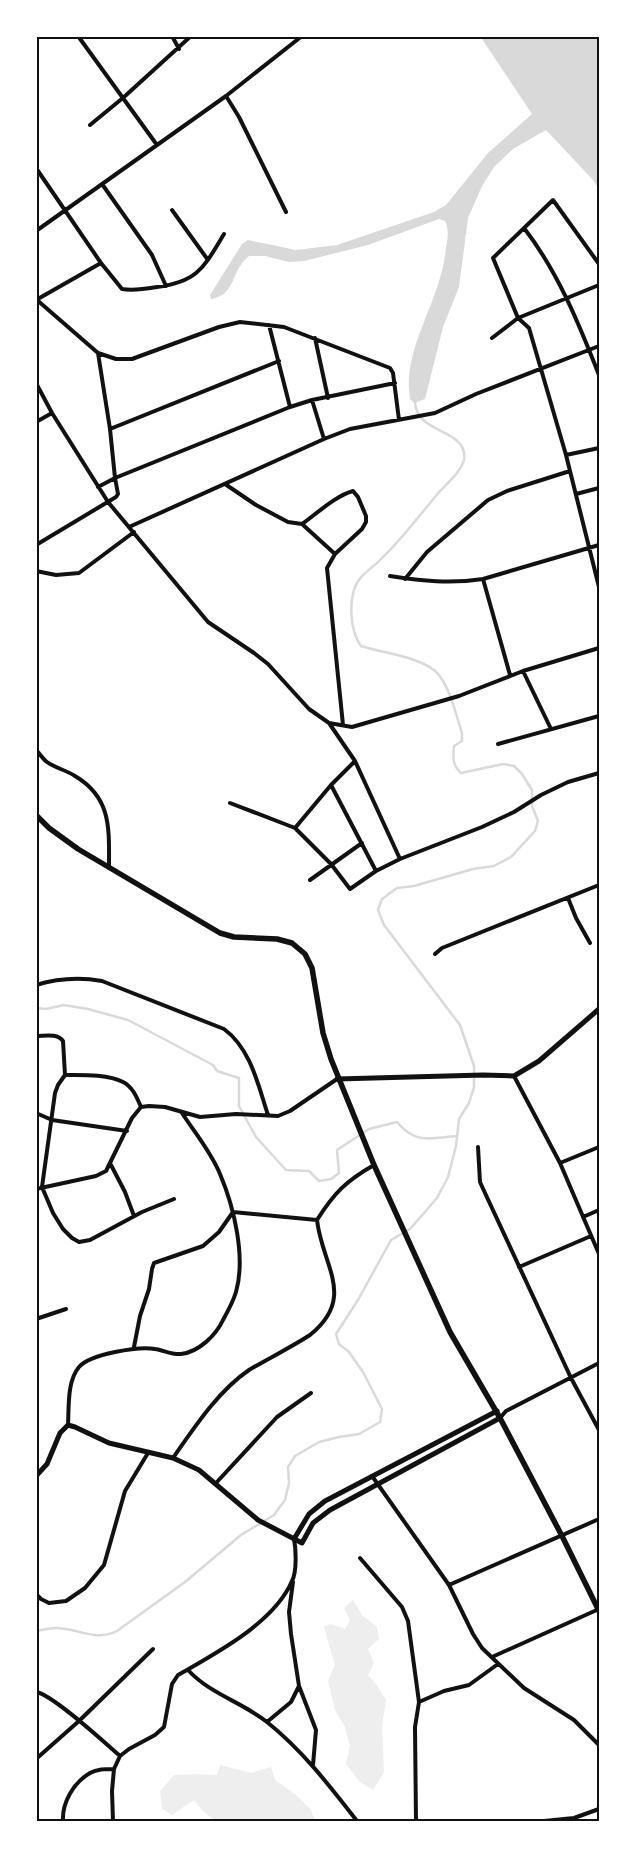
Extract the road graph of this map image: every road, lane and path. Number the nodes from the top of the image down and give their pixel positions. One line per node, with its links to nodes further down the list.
1 (78, 36): 7 (street)
2 (172, 36): 5 (street)
3 (191, 36): 5 (street)
4 (302, 36): 6 (street)
5 (179, 49): 7 (street)
6 (226, 96): 9 (street); 14 (street)
7 (124, 97): 8 (street); 9 (street)
8 (90, 125)
9 (157, 145): 11 (street)
10 (36, 168): 12 (street)
11 (102, 184): 12 (street); 22 (street)
12 (65, 210): 16 (street); 19 (street)
13 (172, 210): 18 (street)
14 (286, 212)
15 (524, 228): 20 (street); 23 (street); 25 (street)
16 (36, 231)
17 (224, 234): 18 (street)
18 (208, 260): 22 (street)
19 (101, 262): 22 (street); 24 (street)
20 (599, 264)
21 (599, 285): 23 (street)
22 (166, 286)
23 (567, 299): 25 (street); 30 (street)
24 (36, 300): 31 (street)
25 (518, 318): 28 (street); 33 (street)
26 (270, 325): 27 (street); 31 (street); 32 (street)
27 (315, 338): 36 (street); 37 (street)
28 (492, 338)
29 (599, 346): 30 (street)
30 (589, 350): 33 (street); 34 (street)
31 (98, 354): 43 (street)
32 (279, 361): 39 (street); 43 (street)
33 (541, 368): 41 (street); 46 (street)
34 (599, 375)
35 (36, 383): 40 (street)
36 (395, 383): 37 (street); 41 (street)
37 (328, 398): 38 (street)
38 (312, 400): 39 (street); 44 (street)
39 (290, 407): 48 (street)
40 (52, 413): 42 (street); 50 (street)
41 (399, 420): 44 (street)
42 (36, 422)
43 (110, 429): 48 (street)
44 (324, 439): 49 (street)
45 (599, 448): 46 (street)
46 (566, 455): 47 (street)
47 (570, 471): 52 (street); 63 (street)
48 (115, 478): 50 (street); 53 (street)
49 (225, 484): 54 (street); 55 (street)
50 (98, 487): 53 (street)
51 (599, 488): 52 (street)
52 (576, 494): 59 (street)
53 (108, 502): 55 (street); 57 (street)
54 (302, 524): 60 (street); 60 (street)
55 (129, 527): 56 (street)
56 (134, 532): 61 (street); 70 (street)
57 (36, 545)
58 (599, 545): 59 (street)
59 (589, 548): 64 (street); 65 (street)
60 (335, 554): 71 (street)
61 (36, 571)
62 (390, 576): 63 (street)
63 (405, 579): 64 (street)
64 (482, 579): 68 (street)
65 (599, 587)
66 (599, 648): 67 (street)
67 (523, 671): 68 (street); 72 (street)
68 (510, 676): 71 (street)
69 (599, 716): 72 (street)
70 (329, 723): 71 (street); 75 (street)
71 (343, 725)
72 (551, 729): 73 (street)
73 (498, 744)
74 (36, 750): 84 (street)
75 (355, 761): 77 (street); 82 (street)
76 (599, 772): 82 (street)
77 (331, 785): 80 (street); 81 (street)
78 (230, 803): 80 (street)
79 (36, 816): 84 (main road)
80 (295, 828): 83 (street)
81 (362, 843): 83 (street); 85 (street)
82 (400, 859): 85 (street)
83 (332, 864): 85 (street); 86 (street)
84 (109, 868): 96 (main road)
85 (376, 871)
86 (310, 880)
87 (599, 886): 88 (street)
88 (568, 898): 89 (street); 90 (street)
89 (590, 943)
90 (435, 954)
91 (36, 985): 100 (street)
92 (599, 1009): 95 (street)
93 (36, 1036): 94 (street)
94 (65, 1075): 97 (street); 101 (street)
95 (514, 1076): 96 (street); 106 (street)
96 (337, 1078): 100 (street); 108 (main road)
97 (141, 1107): 99 (street); 102 (street)
98 (36, 1113): 101 (street)
99 (182, 1113): 100 (street); 113 (street)
100 (268, 1115)
101 (52, 1120): 102 (street); 109 (street)
102 (127, 1131): 107 (street)
103 (478, 1147): 119 (street)
104 (598, 1148): 105 (street); 106 (street)
105 (599, 1154)
106 (560, 1162): 115 (street)
107 (110, 1165): 109 (street); 114 (street)
108 (374, 1165): 116 (street); 126 (main road)
109 (42, 1187): 110 (street); 114 (street)
110 (36, 1189)
111 (174, 1199): 114 (street)
112 (599, 1210): 115 (street)
113 (233, 1212): 116 (street); 122 (street); 122 (street)
114 (134, 1216)
115 (583, 1217): 117 (street)
116 (317, 1220): 133 (street)
117 (592, 1236): 118 (street); 119 (street)
118 (599, 1254)
119 (519, 1267): 124 (street)
120 (66, 1308): 121 (street)
121 (36, 1319)
122 (134, 1348): 129 (street)
123 (599, 1363): 124 (street)
124 (571, 1378): 127 (street); 130 (street)
125 (311, 1393): 137 (street)
126 (496, 1411): 127 (street); 128 (main road); 132 (street)
127 (506, 1411): 128 (street)
128 (500, 1418): 134 (street); 140 (main road)
129 (68, 1425): 131 (street); 135 (street)
130 (599, 1430)
131 (148, 1453): 133 (street); 147 (street)
132 (410, 1456): 134 (street); 136 (street)
133 (173, 1458): 137 (street)
134 (414, 1464): 138 (street)
135 (36, 1476)
136 (372, 1476): 138 (street); 141 (street)
137 (216, 1483): 141 (street)
138 (378, 1484): 142 (street); 146 (street)
139 (599, 1519): 140 (street)
140 (562, 1536): 146 (street); 148 (main road)
141 (294, 1539): 142 (street); 143 (street)
142 (302, 1543): 143 (street)
143 (296, 1549): 145 (street)
144 (360, 1558): 155 (street)
145 (293, 1580): 152 (street); 153 (street)
146 (449, 1585): 150 (street)
147 (36, 1594)
148 (598, 1610): 150 (street)
149 (153, 1649): 156 (street)
150 (492, 1657): 151 (street)
151 (498, 1664): 155 (street); 159 (street)
152 (188, 1670): 157 (street); 161 (street)
153 (299, 1686): 157 (street); 163 (street)
154 (36, 1692): 156 (street)
155 (419, 1702): 169 (street)
156 (79, 1721): 161 (street); 162 (street)
157 (268, 1722): 163 (street)
158 (599, 1736): 159 (street)
159 (593, 1738): 160 (street)
160 (599, 1745)
161 (120, 1756): 164 (street)
162 (36, 1759)
163 (313, 1765): 168 (street)
164 (114, 1769): 166 (street); 167 (street)
165 (599, 1809): 170 (street)
166 (63, 1821)
167 (114, 1821)
168 (357, 1821)
169 (416, 1821)
170 (544, 1821)

